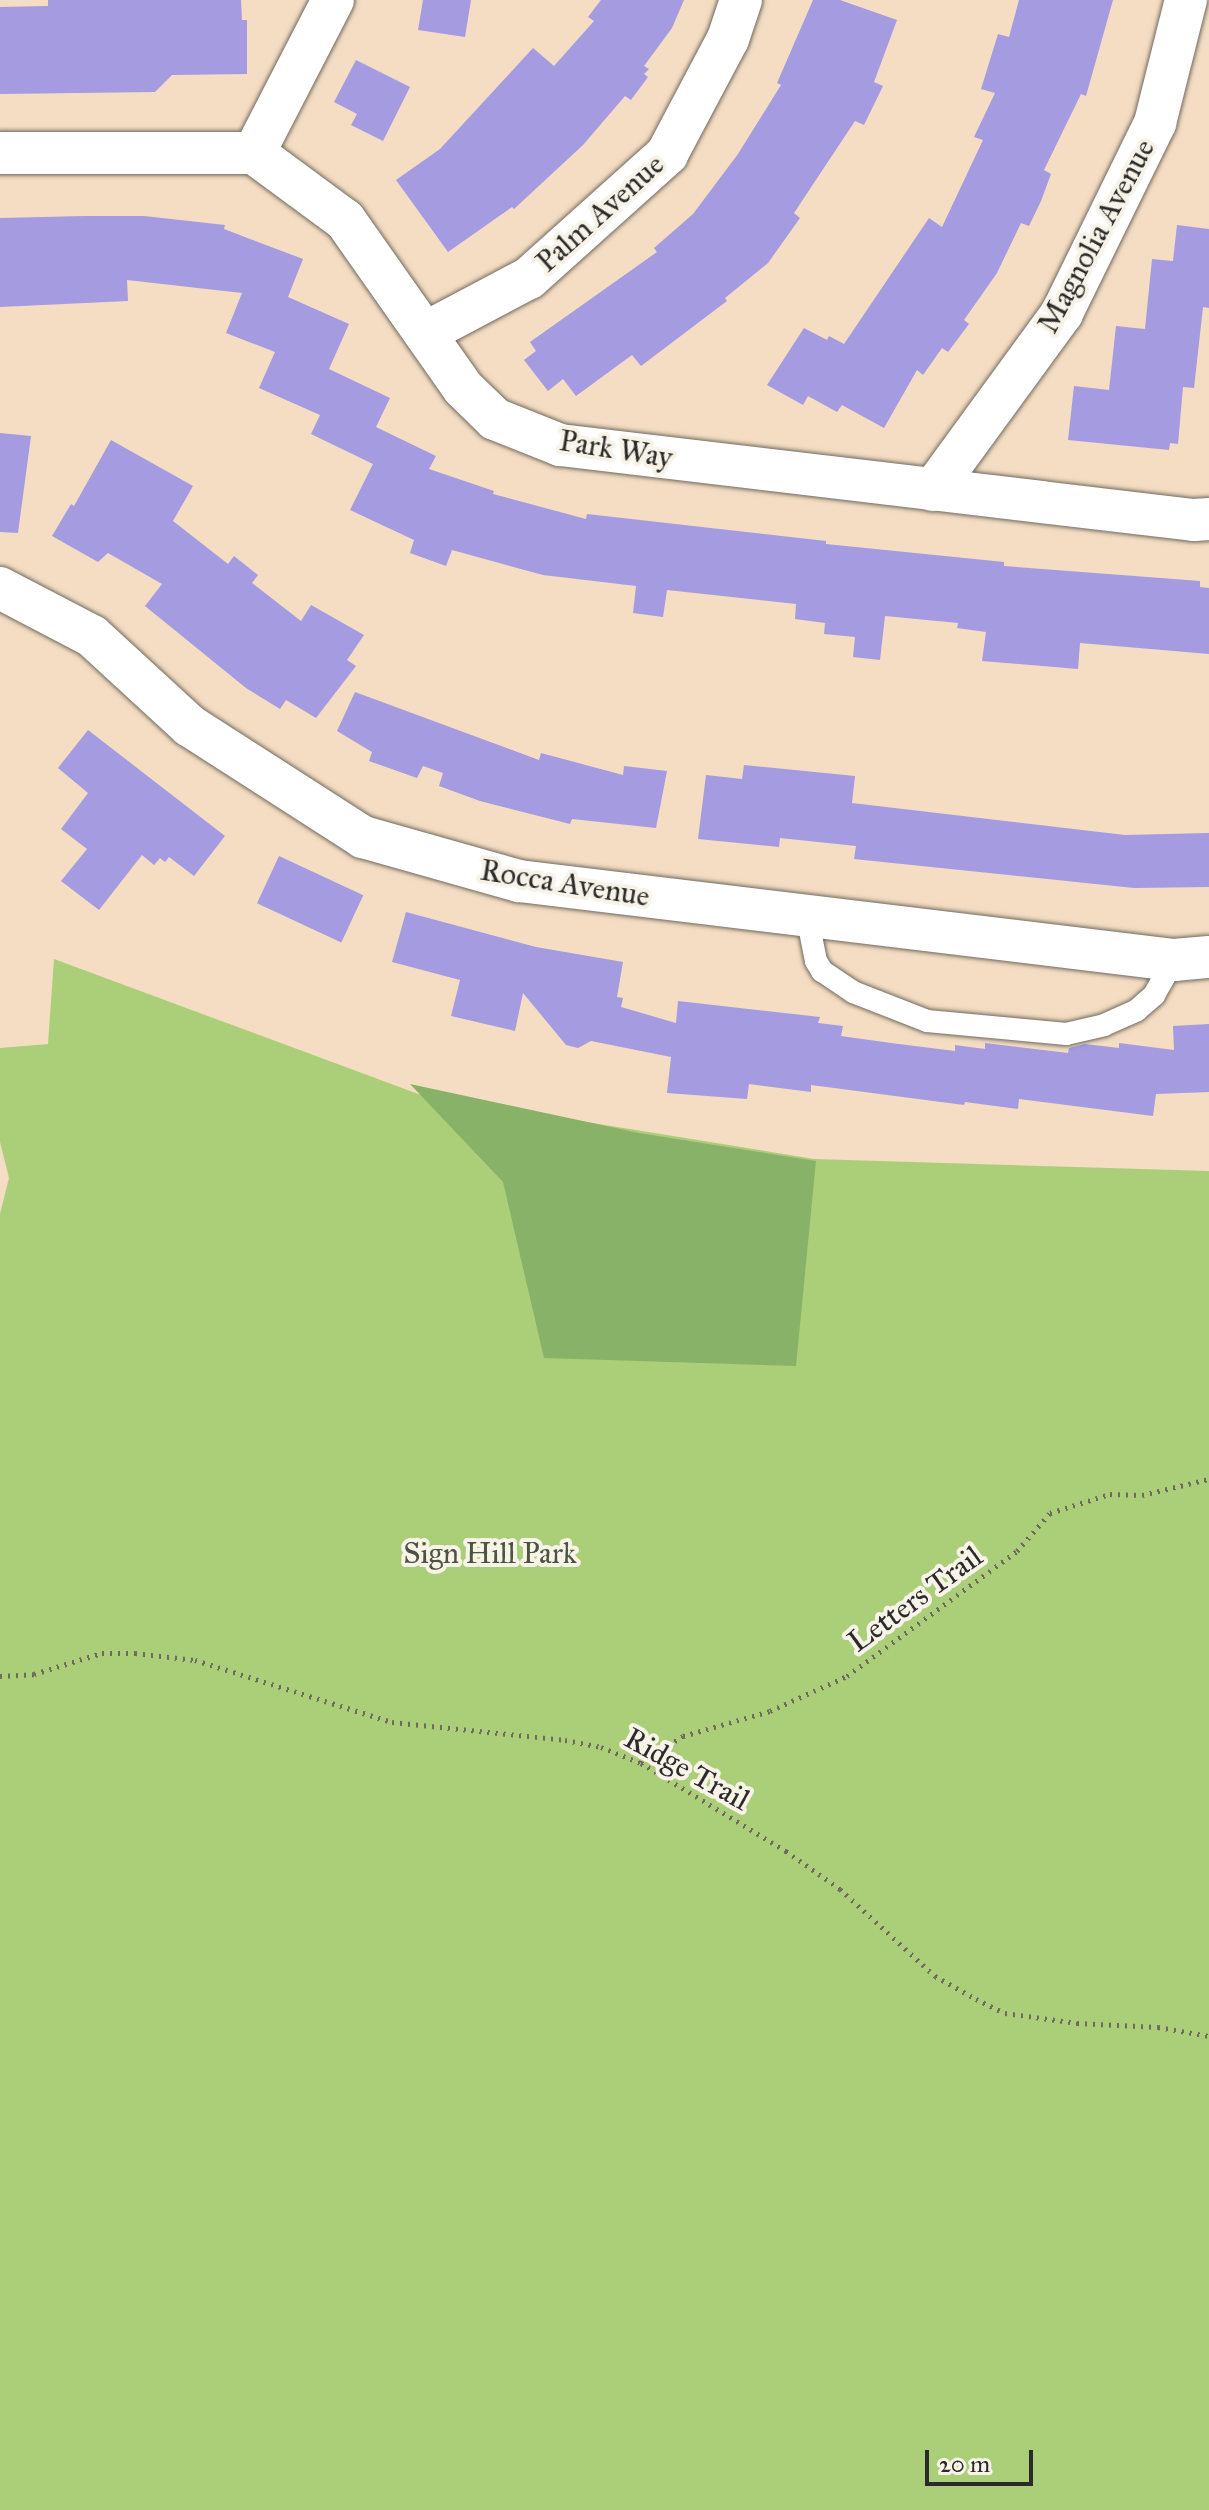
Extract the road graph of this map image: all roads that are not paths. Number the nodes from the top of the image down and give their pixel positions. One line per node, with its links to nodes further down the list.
1 (333, 0): 5 (street)
2 (741, 0): 6 (street, Palm Avenue)
3 (1186, 0): 7 (street, Magnolia Avenue)
4 (0, 153): 5 (street)
5 (254, 153): 6 (street, Park Way)
6 (425, 333): 7 (street, Park Way)
7 (933, 490): 8 (street, Park Way)
8 (1209, 519)
9 (0, 588): 10 (street, Rocca Avenue)
10 (807, 916): 11 (street, Rocca Avenue); 11 (lane)
11 (1192, 958)

